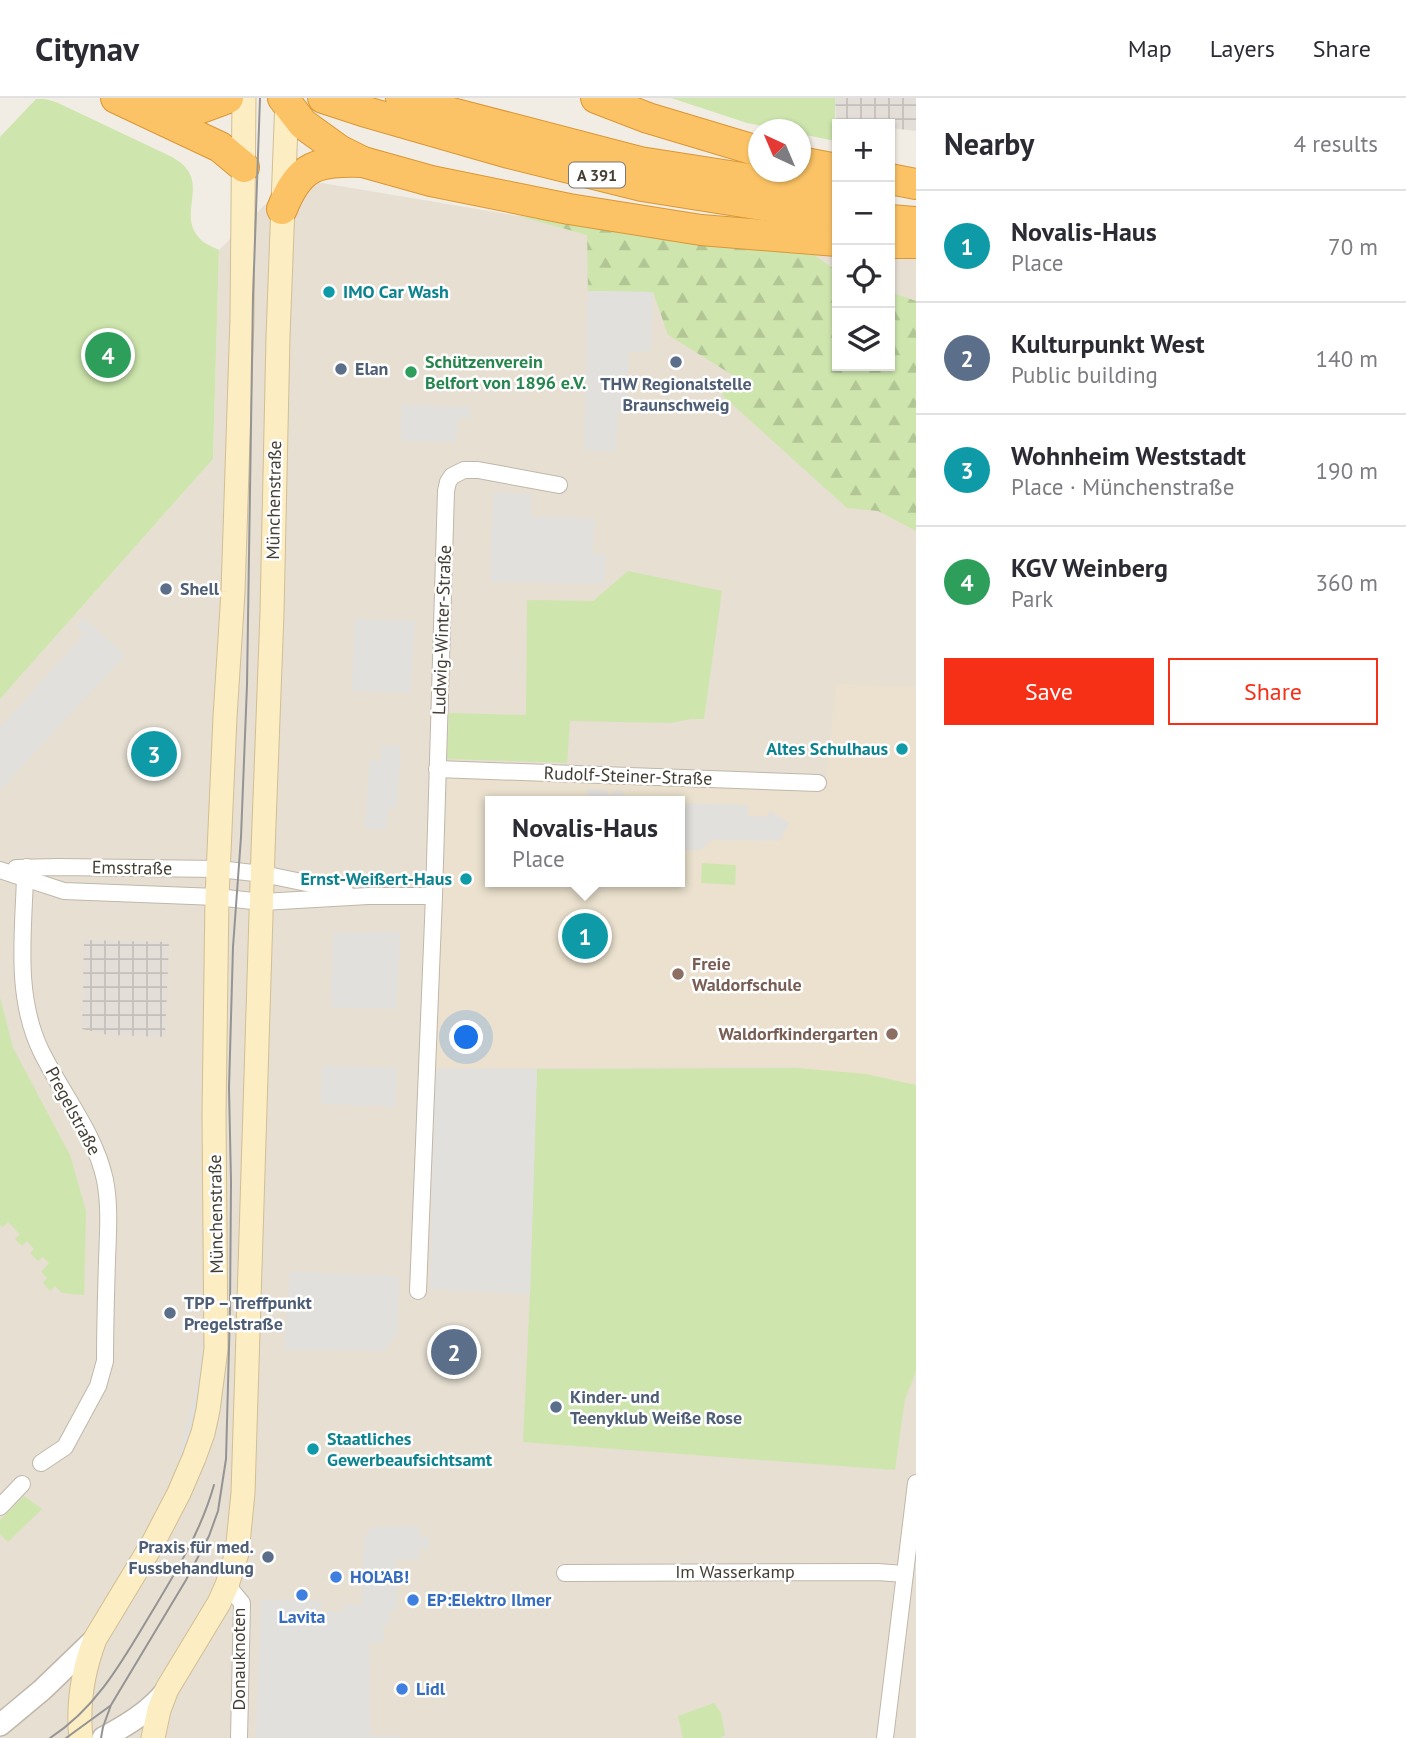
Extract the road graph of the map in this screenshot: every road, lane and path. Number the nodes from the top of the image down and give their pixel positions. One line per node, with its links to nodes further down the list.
1 (228, 98): 7 (highway)
2 (244, 98): 11 (main road, Münchenstraße)
3 (323, 98): 19 (highway, A 391)
4 (401, 98): 15 (highway, A 391)
5 (596, 98): 8 (highway)
6 (286, 100): 9 (highway); 18 (main road, Münchenstraße)
7 (126, 103): 11 (highway)
8 (748, 148)
9 (363, 162): 18 (highway); 22 (highway)
10 (811, 164): 12 (highway)
11 (244, 167): 29 (main road, Münchenstraße)
12 (832, 168)
13 (895, 180): 14 (highway)
14 (916, 184)
15 (832, 192)
16 (895, 198): 17 (highway)
17 (916, 200)
18 (282, 209): 31 (main road, Münchenstraße)
19 (832, 214)
20 (895, 220): 21 (highway)
21 (916, 222)
22 (832, 241)
23 (895, 243): 24 (highway)
24 (916, 243)
25 (559, 485): 26 (street, Ludwig-Winter-Straße)
26 (437, 769): 27 (street, Rudolf-Steiner-Straße); 33 (street, Ludwig-Winter-Straße)
27 (818, 783)
28 (0, 869): 30 (street, Emsstraße)
29 (219, 869): 30 (street, Emsstraße); 31 (street, Emsstraße); 34 (main road, Münchenstraße)
30 (26, 873): 34 (street, Emsstraße); 37 (street, Pregelstraße)
31 (263, 874): 32 (street); 35 (main road, Münchenstraße)
32 (368, 896): 33 (street); 35 (street)
33 (434, 896): 36 (street, Ludwig-Winter-Straße)
34 (217, 897): 35 (street); 45 (main road, Münchenstraße)
35 (262, 902): 41 (main road, Münchenstraße)
36 (418, 1291)
37 (41, 1463)
38 (916, 1483): 43 (street)
39 (22, 1484): 40 (street)
40 (0, 1507)
41 (237, 1553): 44 (main road, Donauknoten)
42 (565, 1573): 43 (street, Im Wasserkamp)
43 (905, 1574): 52 (street)
44 (228, 1585): 46 (main road, Donauknoten); 51 (street, Donauknoten)
45 (95, 1639): 47 (street); 48 (main road)
46 (167, 1689): 49 (street, Donauknoten); 50 (main road, Donauknoten)
47 (5, 1721)
48 (81, 1738)
49 (103, 1738)
50 (153, 1738)
51 (239, 1738)
52 (885, 1738)

